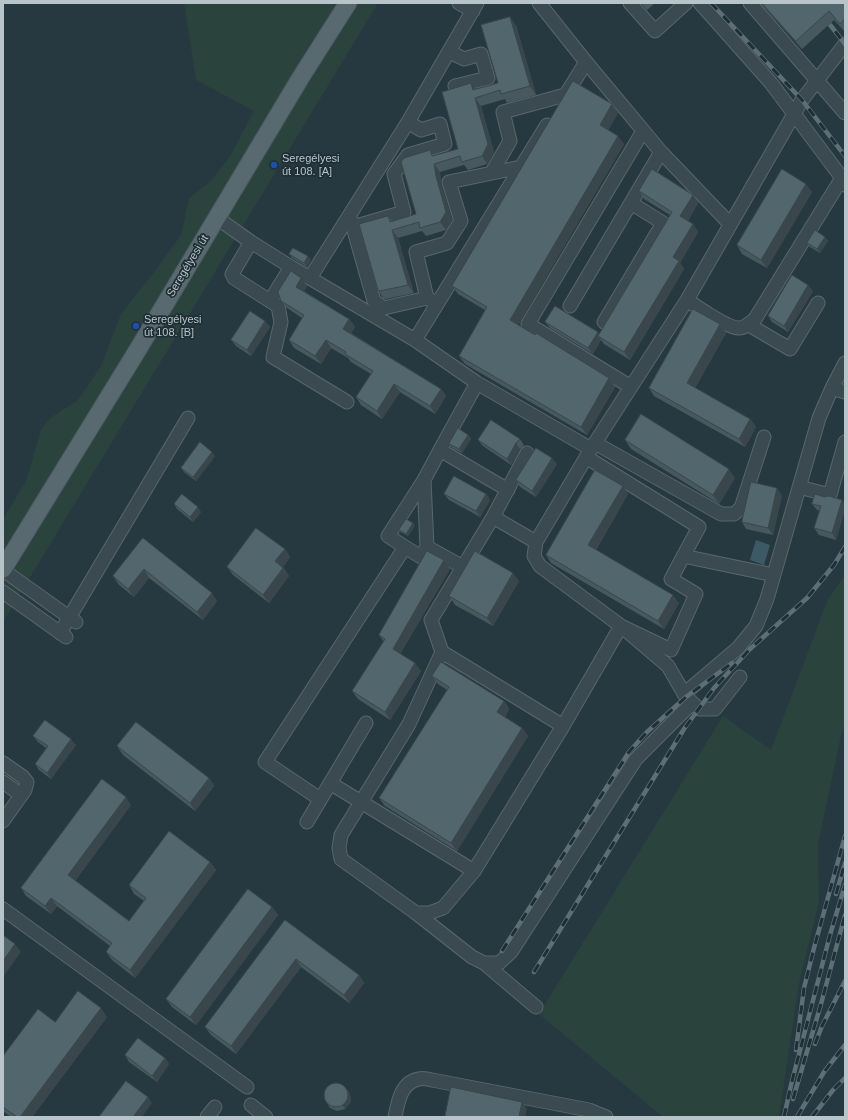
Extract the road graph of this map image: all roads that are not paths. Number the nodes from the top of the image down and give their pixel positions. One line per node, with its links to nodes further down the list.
1 (348, 3): 24 (main road, Seregélyesi út)
2 (459, 3): 8 (lane)
3 (539, 3): 11 (lane)
4 (630, 3): 5 (lane)
5 (686, 3)
6 (700, 3): 15 (lane)
7 (750, 3): 12 (lane)
8 (475, 7): 10 (lane)
9 (845, 44): 12 (lane)
10 (450, 52): 13 (lane); 17 (lane)
11 (586, 62): 14 (lane); 18 (lane)
12 (817, 82): 15 (lane); 16 (lane)
13 (455, 86)
14 (566, 95): 20 (lane); 21 (lane)
15 (794, 114): 22 (lane); 26 (lane)
16 (845, 114)
17 (408, 122): 25 (lane); 25 (lane)
18 (644, 131): 19 (lane); 40 (lane)
19 (661, 152): 23 (lane); 26 (lane)
20 (521, 167): 21 (lane); 32 (lane)
21 (492, 172): 32 (lane)
22 (843, 182): 36 (lane)
23 (631, 203): 34 (lane); 35 (lane)
24 (217, 218): 27 (lane); 59 (main road, Seregélyesi út)
25 (351, 221): 29 (lane); 32 (lane)
26 (730, 224): 30 (lane)
27 (251, 242): 28 (lane); 31 (lane)
28 (291, 267): 29 (lane); 31 (lane)
29 (310, 278): 37 (lane)
30 (686, 300): 36 (lane); 40 (lane)
31 (270, 301): 43 (lane)
32 (432, 301): 37 (lane)
33 (818, 303): 36 (lane)
34 (570, 306)
35 (604, 322)
36 (749, 325)
37 (415, 340): 39 (lane)
38 (845, 363): 41 (lane)
39 (478, 384): 47 (lane); 48 (lane)
40 (631, 387): 47 (lane)
41 (832, 388): 42 (lane); 51 (lane)
42 (845, 392)
43 (347, 402)
44 (188, 418): 62 (lane)
45 (764, 437): 47 (lane)
46 (845, 442): 51 (lane)
47 (591, 449): 54 (lane); 57 (lane)
48 (440, 450): 50 (lane); 52 (lane)
49 (527, 453): 52 (lane)
50 (424, 480): 55 (lane); 56 (lane)
51 (799, 487): 60 (lane)
52 (508, 490): 53 (lane)
53 (493, 517): 54 (lane); 58 (lane)
54 (536, 542): 63 (lane)
55 (405, 547): 56 (lane); 73 (lane)
56 (427, 547): 58 (lane)
57 (683, 556): 60 (lane); 63 (lane)
58 (463, 567): 64 (lane)
59 (3, 569): 62 (lane)
60 (774, 575): 66 (lane)
61 (3, 592): 62 (lane)
62 (73, 620)
63 (622, 626): 66 (lane); 68 (lane)
64 (442, 652): 68 (lane); 74 (lane)
65 (740, 677): 66 (lane)
66 (688, 698): 80 (lane)
67 (366, 723): 71 (lane)
68 (563, 726): 77 (lane)
69 (3, 763): 72 (lane)
70 (3, 782): 72 (lane)
71 (330, 783): 73 (lane); 74 (lane)
72 (21, 795): 75 (lane)
73 (320, 799): 76 (lane)
74 (362, 802): 77 (lane); 79 (lane)
75 (3, 821)
76 (307, 822)
77 (474, 871): 79 (lane)
78 (3, 909): 82 (lane)
79 (416, 913): 80 (lane)
80 (484, 963): 81 (lane)
81 (536, 1007)
82 (247, 1087)
83 (251, 1105): 84 (lane)
84 (264, 1116)
85 (395, 1117): 86 (lane)
86 (606, 1117)

